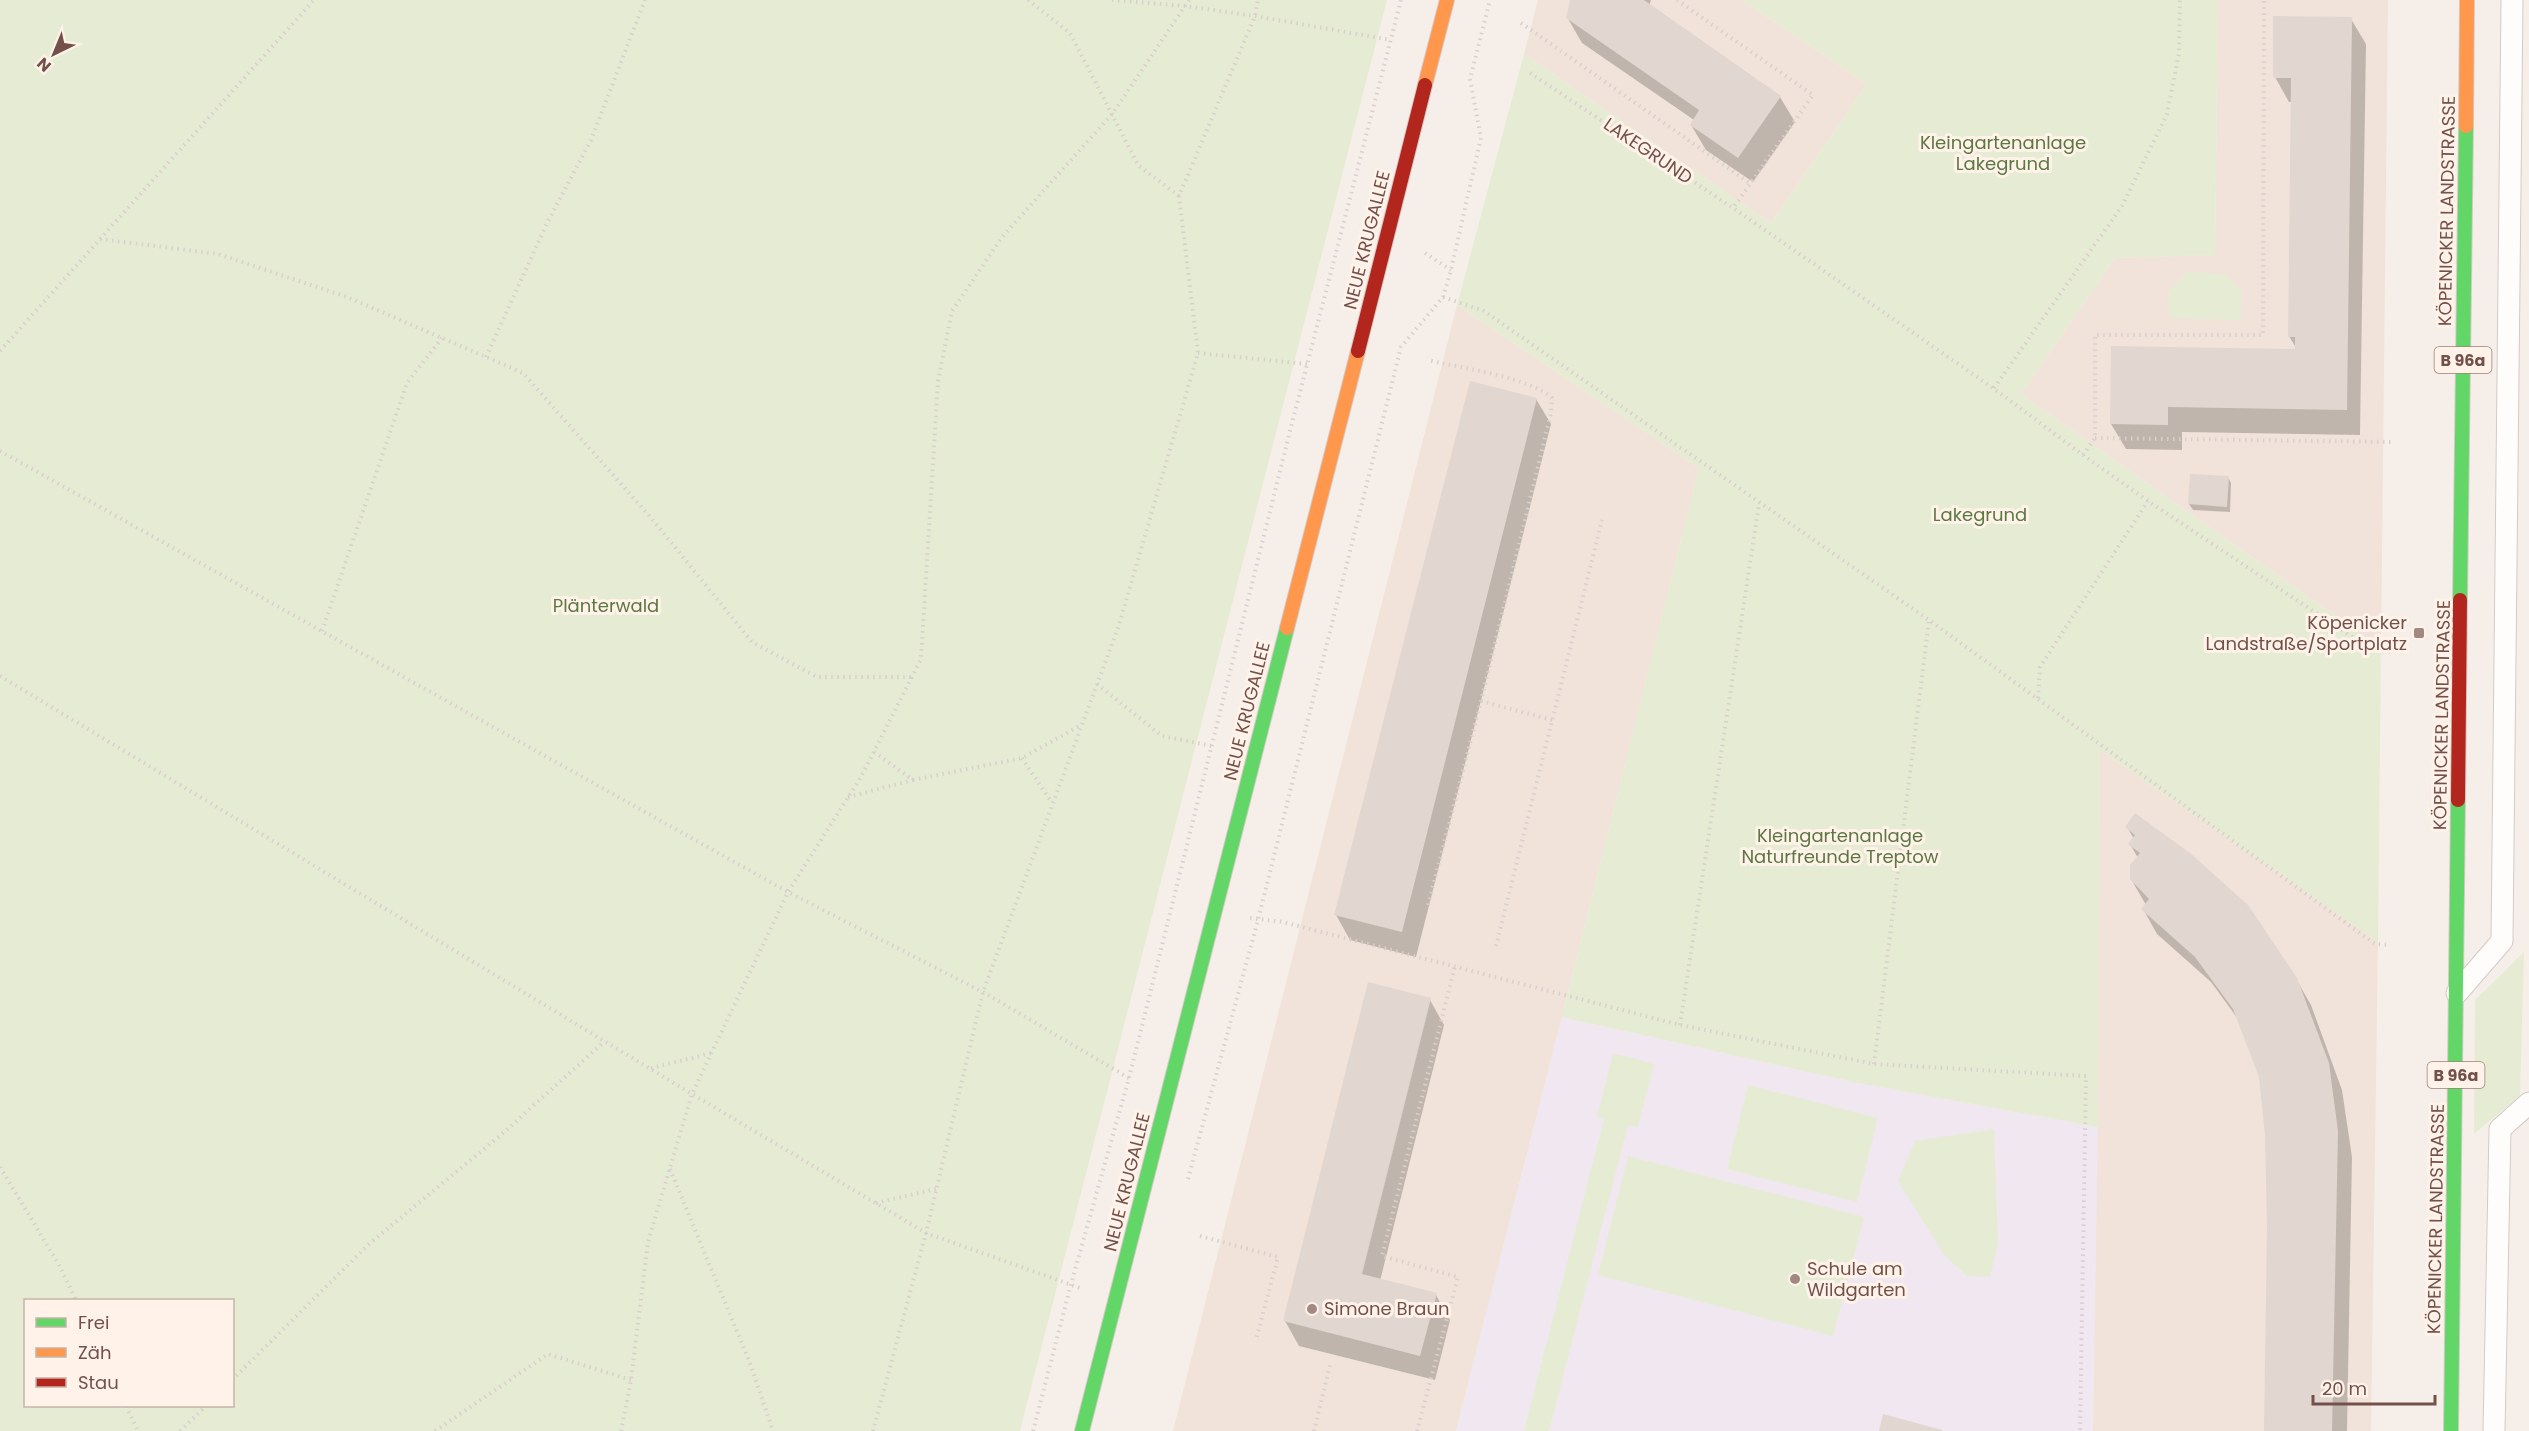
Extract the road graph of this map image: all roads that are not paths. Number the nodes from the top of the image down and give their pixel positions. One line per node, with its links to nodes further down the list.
1 (1447, 0): 6 (street, NEUE KRUGALLEE)
2 (2467, 0): 4 (street, KÖPENICKER LANDSTRASSE / B 96a)
3 (2512, 0): 4 (lane)
4 (2457, 993): 7 (street, KÖPENICKER LANDSTRASSE / B 96a)
5 (2529, 1103): 8 (lane)
6 (1082, 1431)
7 (2451, 1431)
8 (2494, 1431)

